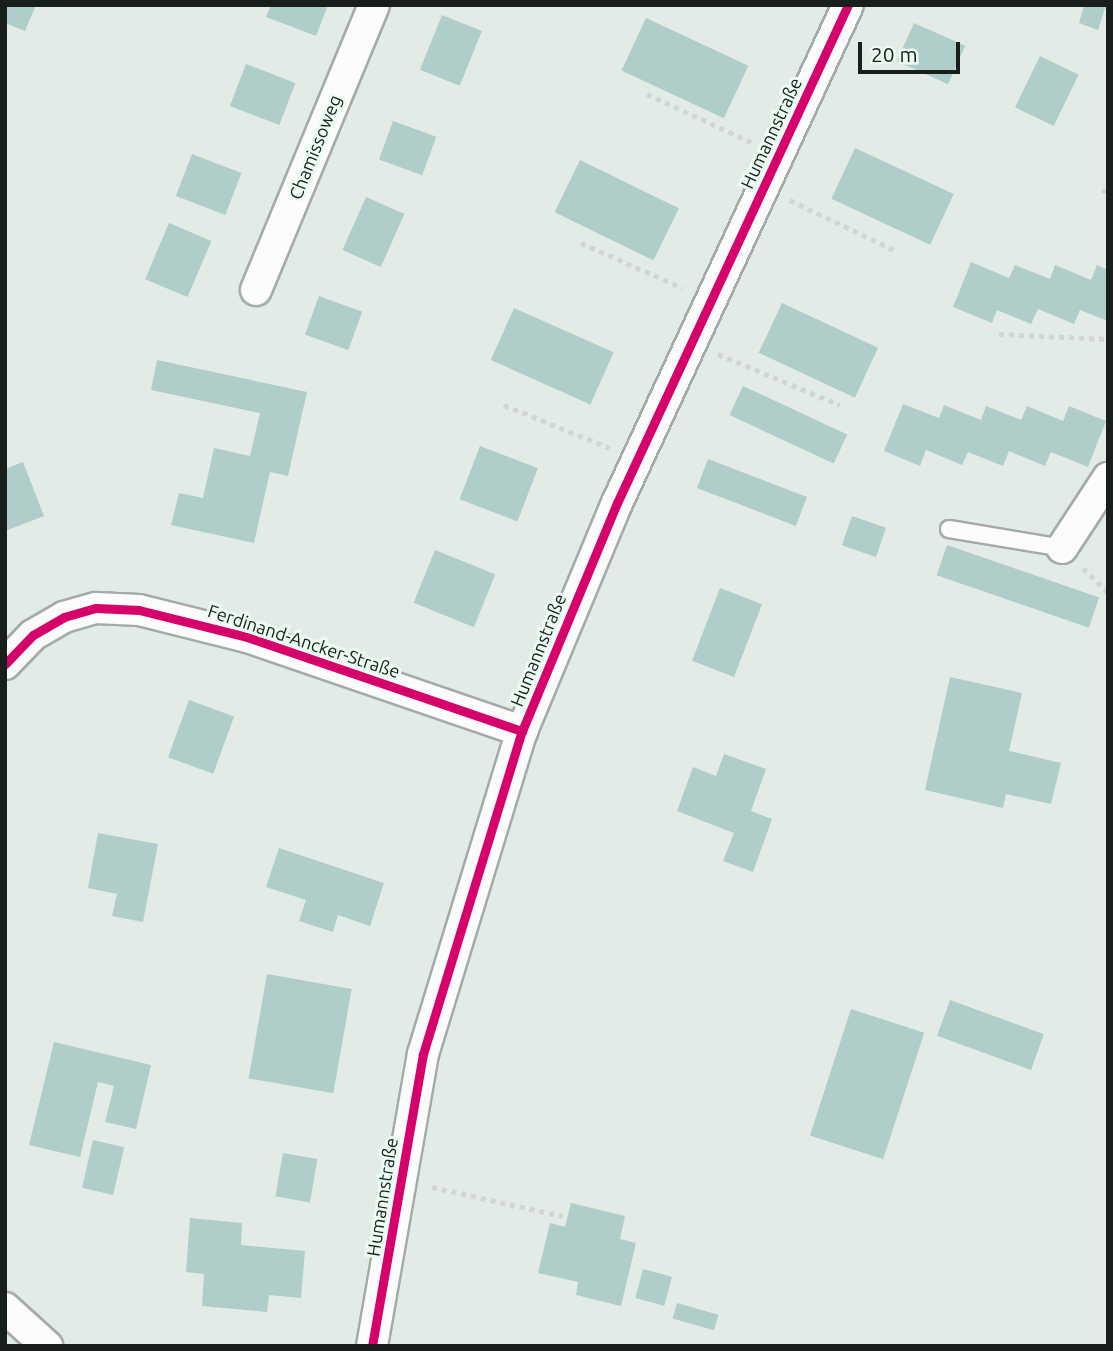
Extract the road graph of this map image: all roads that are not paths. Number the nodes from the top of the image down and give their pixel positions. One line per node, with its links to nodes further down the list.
1 (374, 5): 3 (street, Chamissoweg)
2 (848, 5): 8 (street, Humannstraße)
3 (256, 290)
4 (1108, 478): 6 (street)
5 (949, 529): 6 (lane)
6 (1062, 548)
7 (5, 664): 8 (street, Ferdinand-Ancker-Straße)
8 (522, 731): 11 (street, Humannstraße)
9 (5, 1308): 10 (street)
10 (47, 1346)
11 (372, 1346)

